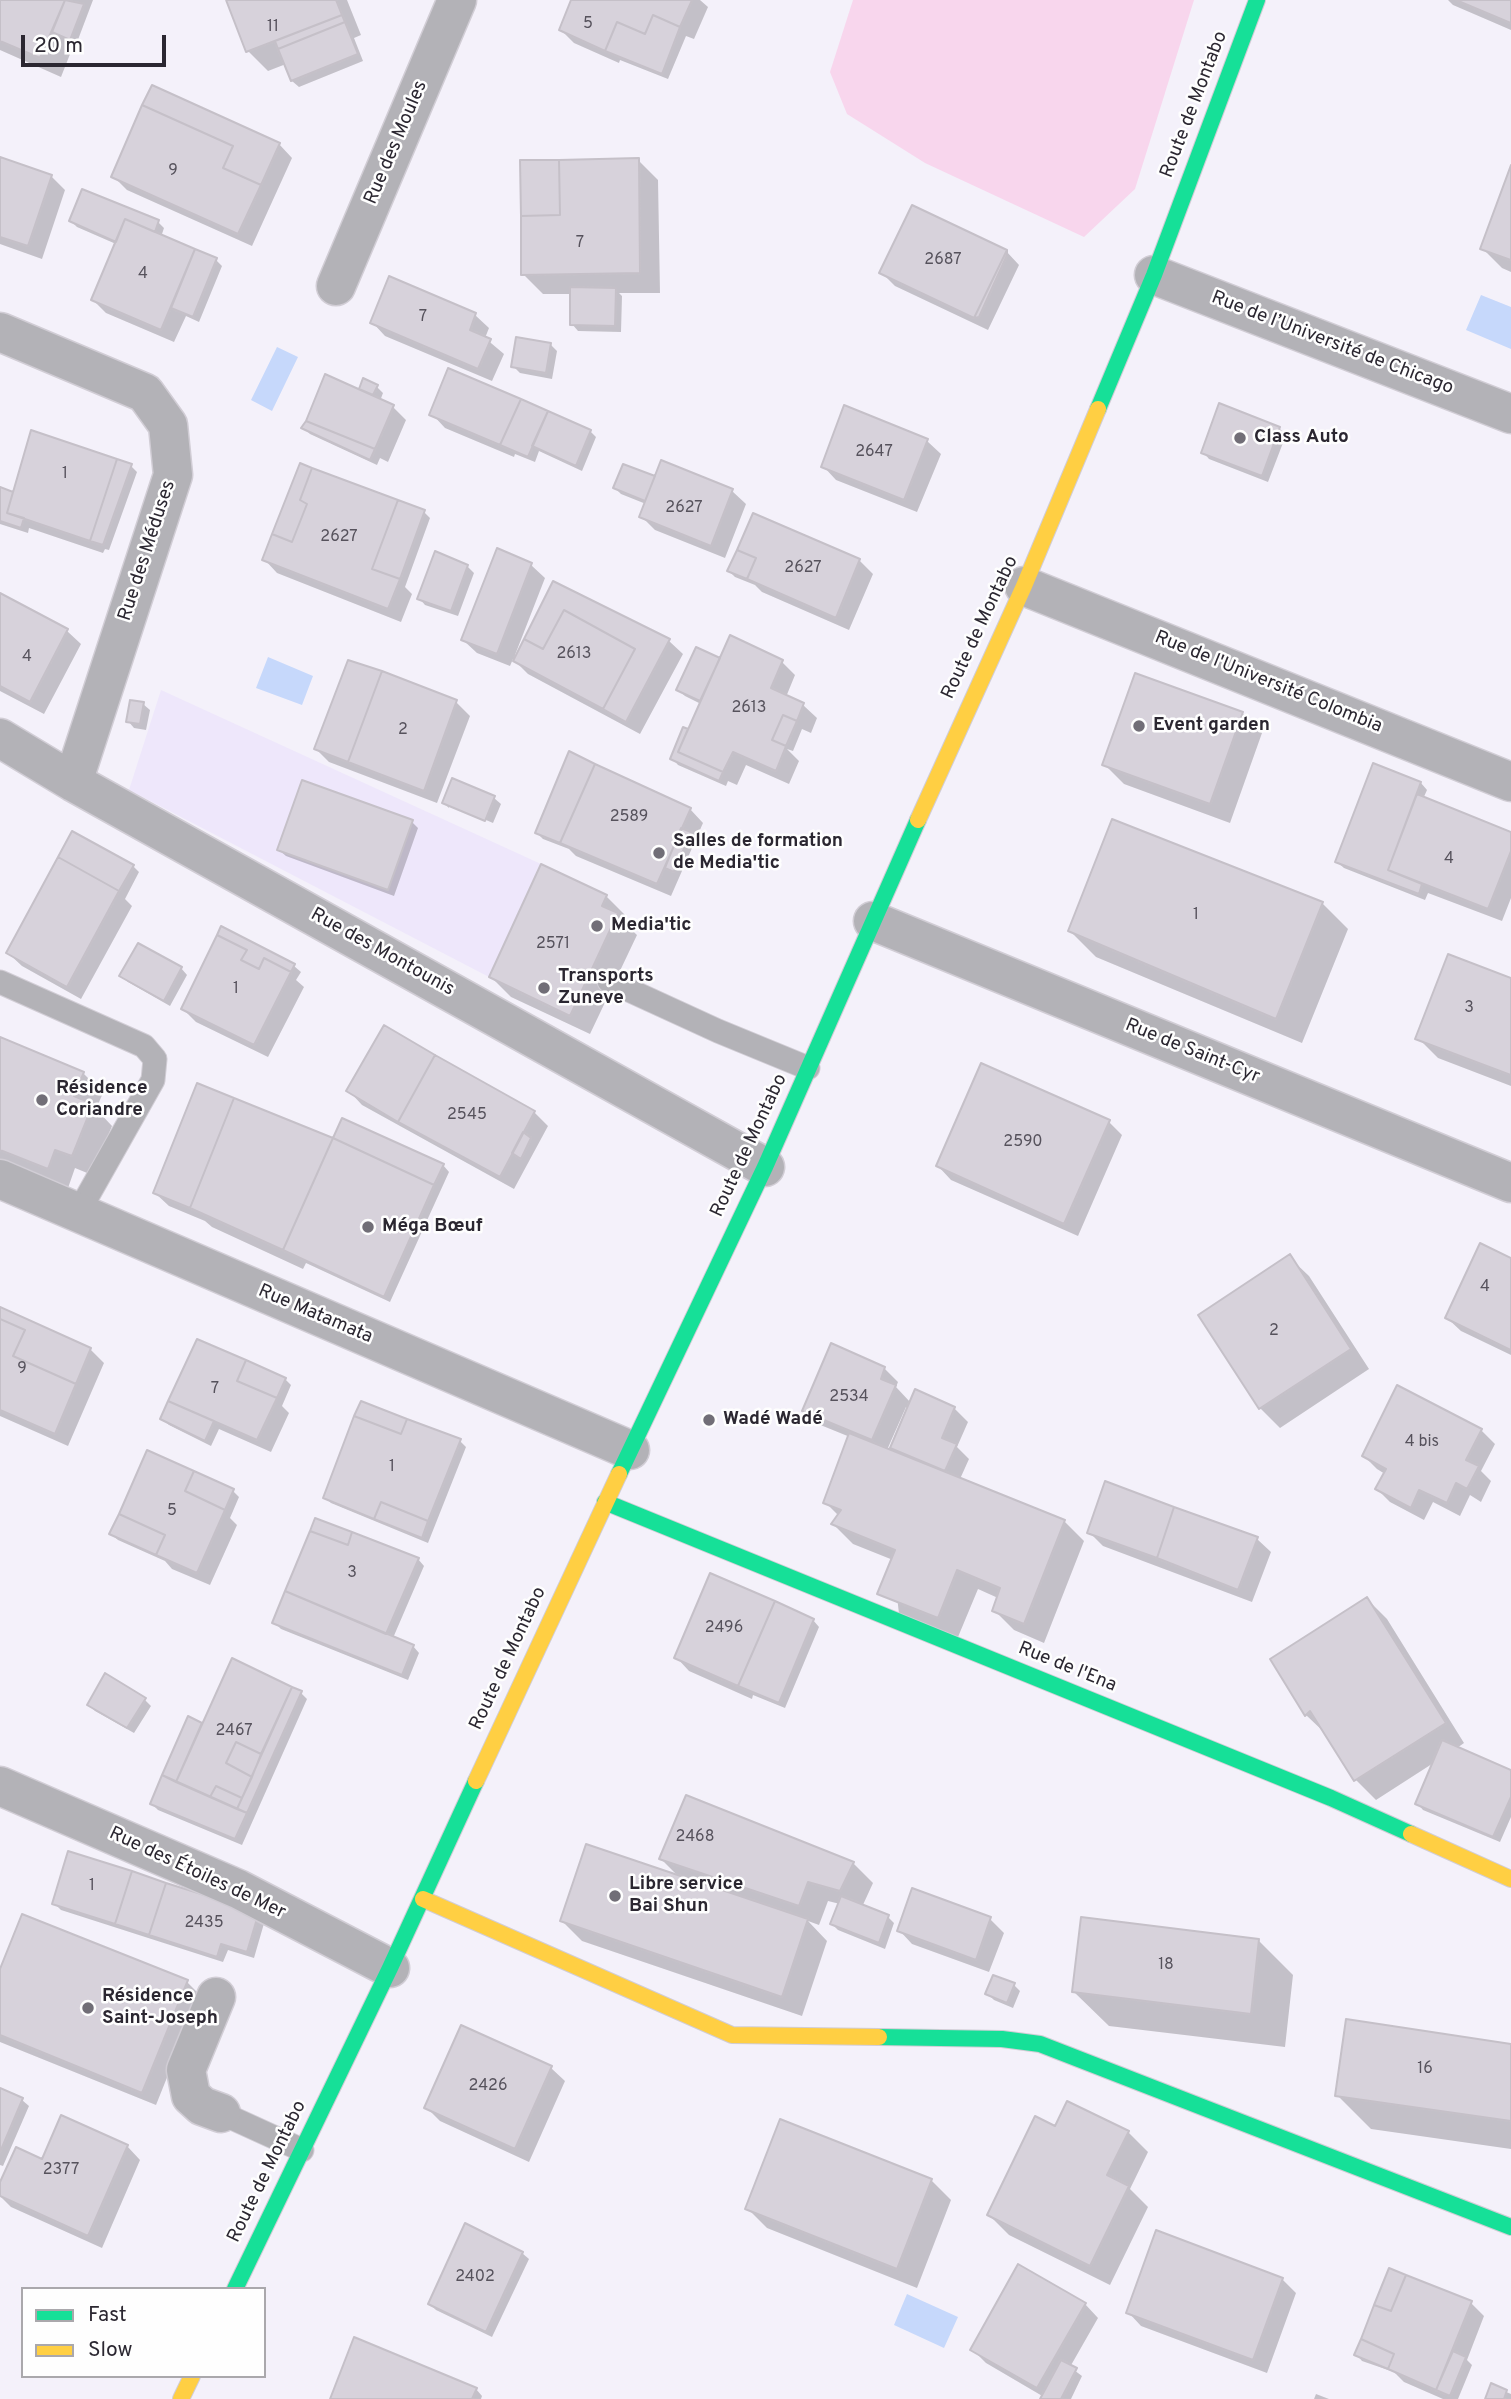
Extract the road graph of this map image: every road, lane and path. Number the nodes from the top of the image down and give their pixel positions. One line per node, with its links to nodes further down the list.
1 (457, 0): 4 (street, Rue des Moules)
2 (1257, 0): 3 (main road, Route de Montabo)
3 (1154, 275): 6 (street, Rue de l’Université de Chicago); 7 (main road, Route de Montabo)
4 (336, 286)
5 (0, 332): 9 (street, Rue des Méduses)
6 (1511, 414)
7 (1024, 586): 10 (street, Rue de l'Université Colombia); 11 (main road, Route de Montabo)
8 (0, 738): 9 (street, Rue des Montounis)
9 (73, 782): 15 (street, Rue des Montounis)
10 (1511, 782)
11 (873, 921): 14 (main road, Route de Montabo); 17 (street, Rue de Saint-Cyr)
12 (609, 981): 14 (lane)
13 (0, 982): 18 (lane)
14 (808, 1068): 15 (main road, Route de Montabo)
15 (765, 1167): 19 (main road, Route de Montabo)
16 (0, 1179): 18 (street, Rue Matamata)
17 (1511, 1184)
18 (78, 1213): 19 (street, Rue Matamata)
19 (630, 1450): 20 (main road, Route de Montabo)
20 (605, 1502): 22 (main road, Rue de l'Ena); 23 (main road, Route de Montabo)
21 (0, 1786): 24 (street, Rue des Étoiles de Mer)
22 (1511, 1880)
23 (423, 1899): 24 (main road, Route de Montabo); 28 (main road)
24 (390, 1968): 27 (main road, Route de Montabo)
25 (216, 1997): 26 (street)
26 (221, 2113): 27 (lane)
27 (302, 2150): 29 (main road, Route de Montabo)
28 (1511, 2227)
29 (235, 2287)
30 (191, 2378): 31 (main road)
31 (181, 2399)

